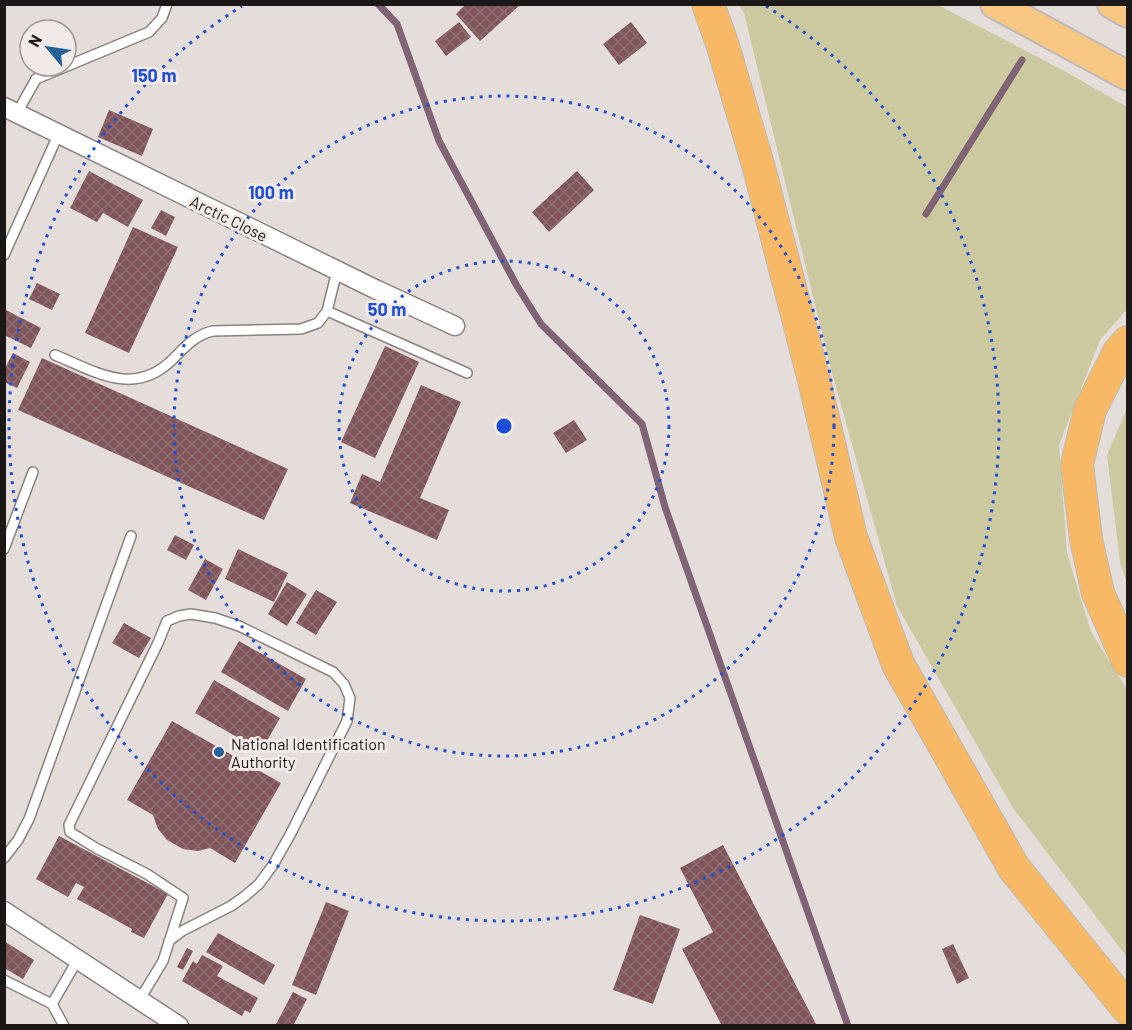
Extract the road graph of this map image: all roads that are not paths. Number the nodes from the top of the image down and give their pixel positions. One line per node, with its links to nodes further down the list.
1 (167, 4): 7 (lane)
2 (708, 4): 27 (highway)
3 (995, 4): 6 (highway)
4 (1112, 4): 5 (highway)
5 (1128, 13)
6 (1128, 76)
7 (11, 110): 8 (street, Arctic Close)
8 (59, 134): 9 (lane); 10 (street, Arctic Close)
9 (4, 255)
10 (337, 271): 11 (lane); 12 (street, Arctic Close)
11 (327, 310): 14 (lane); 15 (lane)
12 (455, 326)
13 (1128, 342): 19 (highway)
14 (55, 355)
15 (467, 373)
16 (33, 472): 18 (lane)
17 (131, 536): 20 (lane)
18 (4, 549)
19 (1128, 662)
20 (4, 858)
21 (4, 911): 23 (street)
22 (169, 941): 22 (lane); 25 (lane)
23 (78, 959): 25 (street); 26 (lane)
24 (4, 980): 26 (lane)
25 (140, 999): 29 (street)
26 (52, 1004): 28 (lane)
27 (1128, 1009)
28 (64, 1026)
29 (179, 1026)

